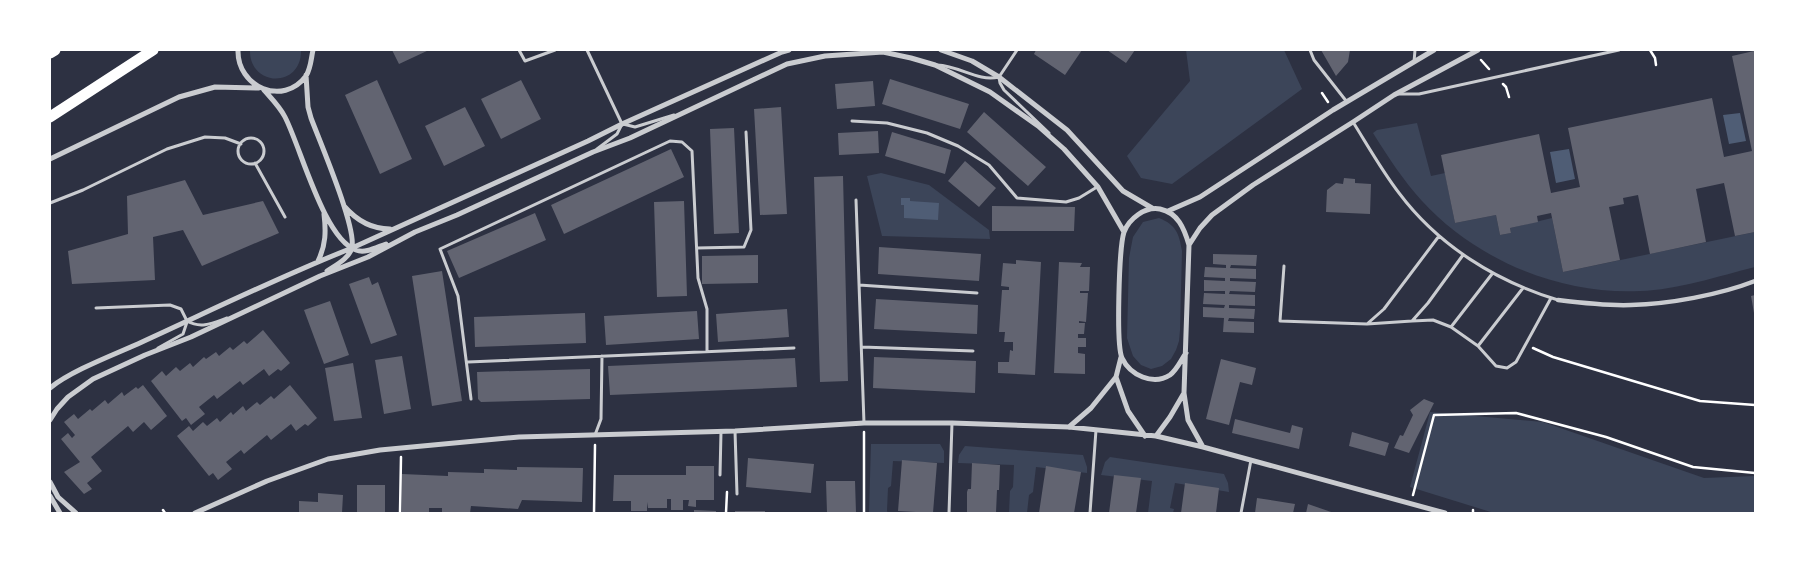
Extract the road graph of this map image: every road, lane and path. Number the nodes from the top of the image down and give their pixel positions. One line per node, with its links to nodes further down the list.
1 (55, 50): 17 (highway)
2 (153, 50): 27 (highway)
3 (238, 50): 23 (street)
4 (313, 50): 21 (street)
5 (519, 50): 6 (lane)
6 (555, 50)
7 (587, 50): 30 (lane)
8 (789, 50): 30 (street)
9 (941, 50): 22 (street)
10 (1017, 50): 22 (lane)
11 (1310, 50): 25 (lane)
12 (1415, 50): 18 (lane)
13 (1434, 50): 18 (street)
14 (1478, 50): 24 (street)
15 (1619, 50): 24 (lane)
16 (1650, 50): 20 (path)
17 (50, 53)
18 (1414, 62): 25 (street)
19 (936, 65): 22 (lane); 26 (street); 33 (street)
20 (1656, 66)
21 (306, 75): 23 (street); 40 (street)
22 (999, 77): 33 (lane); 41 (street)
23 (262, 89): 35 (street); 42 (street)
24 (1394, 95): 29 (street)
25 (1348, 102): 43 (street)
26 (689, 110): 30 (lane); 34 (street)
27 (50, 117)
28 (852, 121): 37 (lane)
29 (1353, 122): 47 (lane); 49 (street)
30 (622, 124): 34 (lane); 45 (street)
31 (746, 132): 51 (lane)
32 (240, 144): 36 (lane); 36 (lane); 39 (lane)
33 (1064, 149): 37 (street)
34 (593, 152): 48 (street)
35 (50, 160)
36 (255, 163): 44 (lane)
37 (1098, 187): 46 (street)
38 (856, 200): 58 (lane)
39 (50, 203)
40 (343, 204): 45 (street); 50 (street)
41 (1152, 208): 43 (street); 46 (street)
42 (324, 211): 50 (street); 53 (street)
43 (1168, 211): 49 (street)
44 (285, 217)
45 (393, 229): 50 (street)
46 (1124, 232): 78 (street)
47 (1439, 236): 52 (lane); 67 (lane)
48 (399, 240): 50 (street); 56 (street)
49 (1189, 245): 75 (street)
50 (352, 248): 53 (street); 56 (street)
51 (697, 248): 73 (lane); 79 (lane)
52 (1463, 255): 55 (lane); 66 (lane)
53 (318, 261): 65 (street)
54 (1284, 266): 67 (lane)
55 (1492, 274): 59 (lane); 68 (lane)
56 (320, 276): 64 (street)
57 (1755, 281): 62 (street)
58 (859, 285): 60 (lane); 71 (lane)
59 (1523, 288): 61 (lane); 70 (lane)
60 (977, 293)
61 (1550, 298): 62 (lane); 69 (lane)
62 (1558, 300)
63 (96, 308): 65 (lane)
64 (251, 309): 65 (lane); 76 (street)
65 (187, 321): 76 (lane); 81 (street)
66 (1412, 321): 67 (lane); 68 (lane)
67 (1366, 324)
68 (1451, 327): 70 (lane)
69 (1526, 345): 70 (lane); 84 (path)
70 (1478, 346)
71 (862, 347): 74 (lane); 87 (lane)
72 (794, 348): 73 (lane)
73 (707, 351): 77 (lane)
74 (973, 351)
75 (1186, 353): 78 (street); 82 (street)
76 (145, 355): 85 (street)
77 (602, 356): 79 (lane); 92 (lane)
78 (1121, 358): 80 (street)
79 (468, 362): 83 (lane)
80 (1116, 377): 88 (street); 93 (street)
81 (50, 388)
82 (1184, 393): 94 (street); 95 (street)
83 (472, 398)
84 (1755, 406)
85 (50, 420)
86 (952, 423): 87 (street); 88 (street); 110 (lane)
87 (864, 424): 91 (street); 109 (path)
88 (1069, 427): 89 (street)
89 (1096, 430): 93 (street); 111 (lane)
90 (721, 431): 91 (street); 92 (street); 99 (lane)
91 (735, 431): 101 (lane)
92 (595, 435): 96 (street); 108 (path)
93 (1145, 436): 94 (street)
94 (1156, 436): 95 (street)
95 (1203, 447): 97 (street)
96 (401, 448): 106 (street); 107 (path)
97 (1251, 460): 103 (street); 112 (lane)
98 (1755, 473): 103 (path)
99 (720, 475)
100 (50, 482): 105 (street)
101 (737, 494)
102 (50, 496): 104 (street)
103 (1411, 504): 113 (street)
104 (60, 513)
105 (76, 513)
106 (195, 513)
107 (400, 513)
108 (594, 513)
109 (864, 513)
110 (949, 513)
111 (1090, 513)
112 (1241, 513)
113 (1445, 513)

